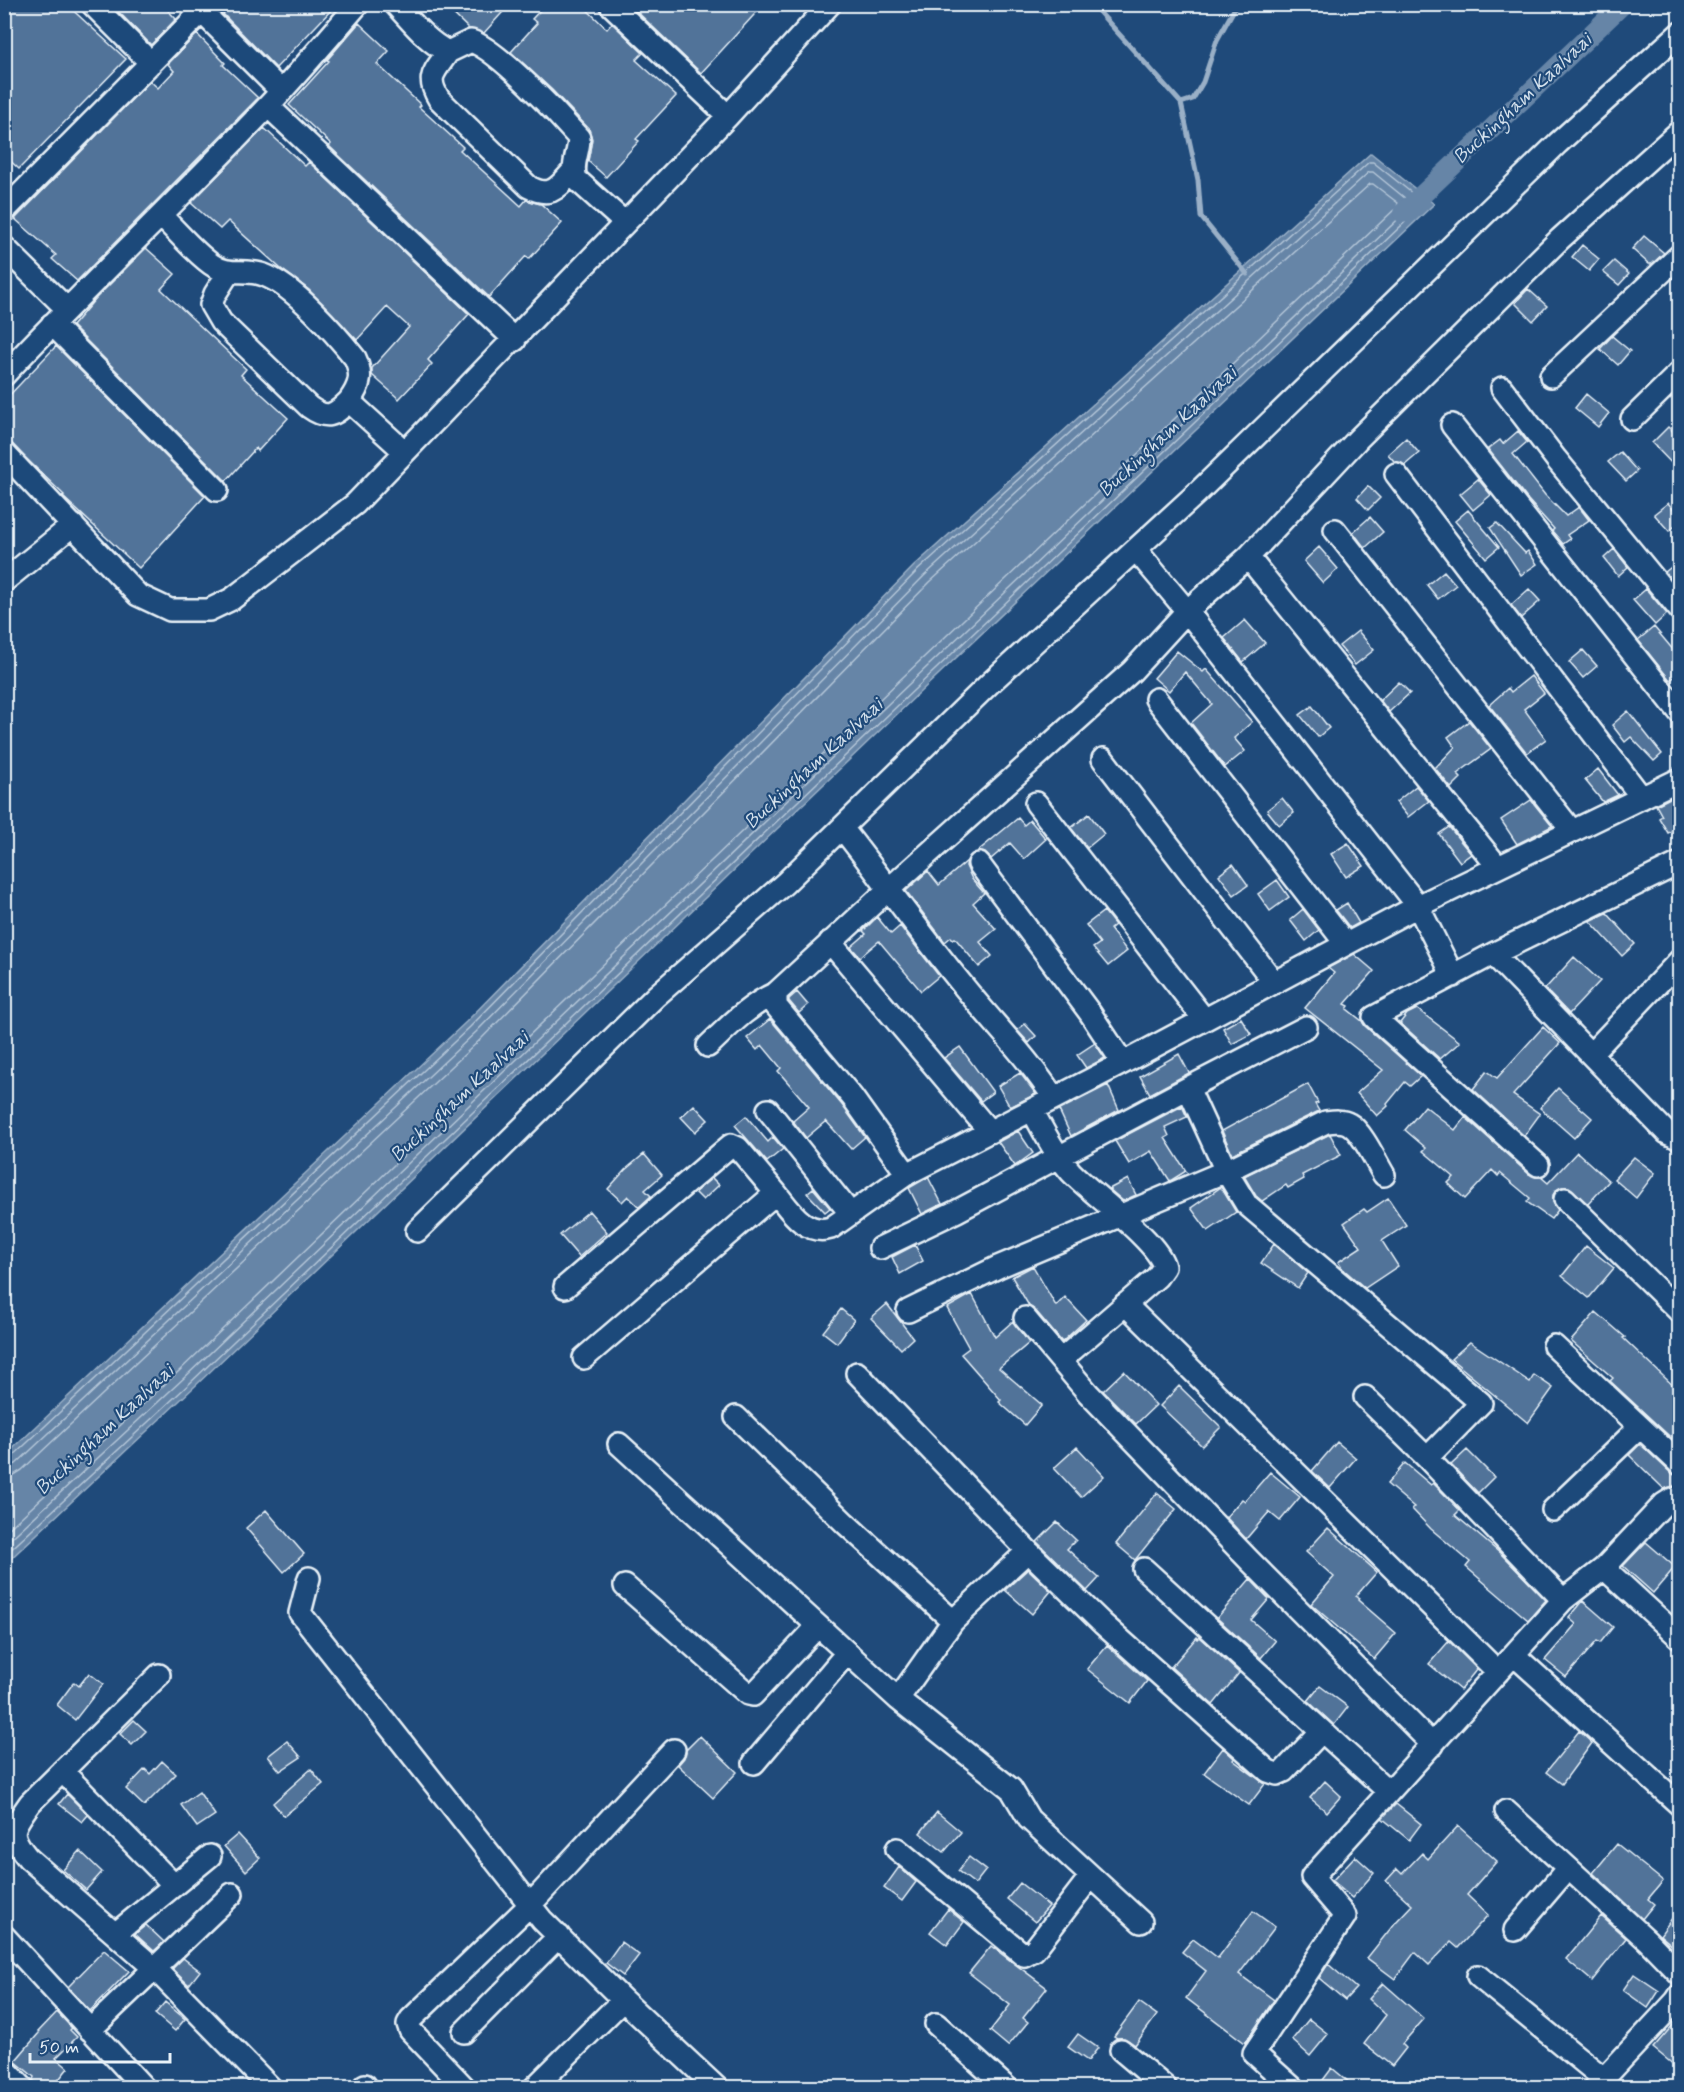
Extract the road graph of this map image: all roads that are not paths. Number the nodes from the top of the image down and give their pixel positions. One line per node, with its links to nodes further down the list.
1 (92, 4): 9 (street)
2 (358, 4): 10 (street)
3 (395, 4): 8 (street)
4 (610, 4): 11 (street)
5 (830, 4): 11 (street)
6 (201, 7): 9 (street); 10 (street)
7 (1680, 33): 36 (street)
8 (448, 52): 13 (street); 13 (street)
9 (152, 63): 14 (street)
10 (274, 99): 15 (street); 22 (street)
11 (728, 116): 16 (street)
12 (1680, 131): 37 (street)
13 (573, 171): 16 (street)
14 (4, 211)
15 (161, 216): 19 (street); 20 (street)
16 (625, 224): 22 (street)
17 (4, 247): 20 (street)
18 (1680, 255): 25 (street)
19 (229, 272): 27 (street); 27 (street)
20 (66, 308): 21 (street)
21 (52, 324): 24 (street); 33 (street)
22 (515, 340): 30 (street)
23 (1680, 372): 28 (street)
24 (4, 375)
25 (1551, 376)
26 (1502, 388): 39 (street)
27 (349, 401): 30 (street)
28 (1632, 419)
29 (1452, 425): 42 (street)
30 (405, 452): 34 (street)
31 (5, 456): 34 (street)
32 (1396, 474): 45 (street)
33 (217, 490)
34 (73, 525): 38 (street)
35 (1335, 530): 48 (street)
36 (1136, 550): 40 (street); 47 (street)
37 (1248, 557): 40 (street); 51 (street)
38 (4, 581)
39 (1680, 610)
40 (1187, 611): 52 (street); 53 (street)
41 (1155, 699): 55 (street)
42 (1680, 713)
43 (1103, 759): 59 (street)
44 (1680, 779): 45 (street)
45 (1642, 798): 48 (street)
46 (1036, 803): 61 (street)
47 (842, 828): 52 (street); 81 (street)
48 (1572, 831): 51 (street)
49 (1680, 863): 56 (street)
50 (979, 864): 65 (street)
51 (1498, 867): 53 (street)
52 (890, 888): 54 (street); 67 (street)
53 (1418, 906): 55 (street); 58 (street)
54 (830, 942): 60 (street); 70 (street)
55 (1346, 944): 59 (street)
56 (1493, 954): 58 (street); 64 (street)
57 (1680, 960): 64 (street)
58 (1453, 976): 73 (street)
59 (1274, 982): 61 (street)
60 (776, 993): 63 (street); 75 (street)
61 (1204, 1019): 65 (street)
62 (1306, 1026): 66 (street)
63 (708, 1046)
64 (1592, 1053): 71 (street)
65 (1124, 1063): 67 (street)
66 (1188, 1088): 72 (street); 74 (street)
67 (1054, 1098): 69 (street)
68 (768, 1110): 79 (street)
69 (1032, 1110): 70 (street); 72 (street)
70 (990, 1132): 75 (street)
71 (1680, 1139)
72 (1058, 1156): 80 (street); 82 (street)
73 (1538, 1165)
74 (1226, 1171): 76 (street); 80 (street); 96 (street)
75 (907, 1174): 79 (street)
76 (1384, 1175)
77 (776, 1193): 79 (street); 83 (street); 89 (street)
78 (1565, 1199): 86 (street)
79 (850, 1213)
80 (1119, 1215): 84 (street); 85 (street)
81 (417, 1231)
82 (880, 1248)
83 (565, 1287)
84 (1125, 1304): 90 (street); 111 (street)
85 (908, 1311)
86 (1680, 1312)
87 (1025, 1318): 90 (street)
88 (1554, 1346): 94 (street)
89 (584, 1358)
90 (1061, 1360): 115 (street)
91 (857, 1373): 100 (street)
92 (1365, 1397): 96 (street)
93 (736, 1417): 106 (street)
94 (1640, 1427): 97 (street); 99 (street)
95 (619, 1444): 107 (street)
96 (1426, 1458): 105 (street)
97 (1680, 1464)
98 (1680, 1499): 101 (street)
99 (1553, 1510)
100 (1028, 1551): 106 (street); 114 (street)
101 (1604, 1568): 105 (street); 108 (street)
102 (1144, 1569): 114 (street)
103 (309, 1578): 128 (street)
104 (625, 1586): 107 (street)
105 (1563, 1600): 110 (street)
106 (953, 1621): 113 (street)
107 (817, 1627): 109 (street)
108 (1680, 1638)
109 (846, 1654): 113 (street); 117 (street)
110 (1514, 1655): 111 (street); 120 (street)
111 (1498, 1672): 115 (street)
112 (159, 1675): 118 (street)
113 (898, 1700): 125 (street)
114 (1321, 1732): 119 (street)
115 (1433, 1745): 119 (street)
116 (674, 1750): 128 (street)
117 (754, 1763)
118 (62, 1771): 126 (street); 131 (street)
119 (1389, 1792): 153 (street)
120 (1680, 1805)
121 (1506, 1811): 124 (street)
122 (897, 1848): 125 (street)
123 (210, 1856): 126 (street)
124 (1568, 1868): 130 (street); 135 (street)
125 (1091, 1876): 129 (street)
126 (174, 1885): 131 (street)
127 (232, 1894): 134 (street)
128 (530, 1905): 133 (street); 149 (street)
129 (1141, 1922)
130 (1515, 1930)
131 (115, 1934): 134 (street)
132 (4, 1936): 140 (street)
133 (559, 1936): 138 (street); 141 (street)
134 (153, 1968): 140 (street); 148 (street)
135 (1680, 1974)
136 (1478, 1976): 144 (street)
137 (1680, 1995): 144 (street)
138 (623, 2000): 145 (street); 150 (street)
139 (936, 2024): 151 (street)
140 (90, 2030): 147 (street)
141 (465, 2032)
142 (1121, 2050): 152 (street)
143 (4, 2068): 146 (street)
144 (1599, 2083)
145 (714, 2086)
146 (23, 2088)
147 (144, 2088)
148 (271, 2088)
149 (465, 2088)
150 (534, 2088)
151 (1006, 2088)
152 (1166, 2088)
153 (1293, 2088)

